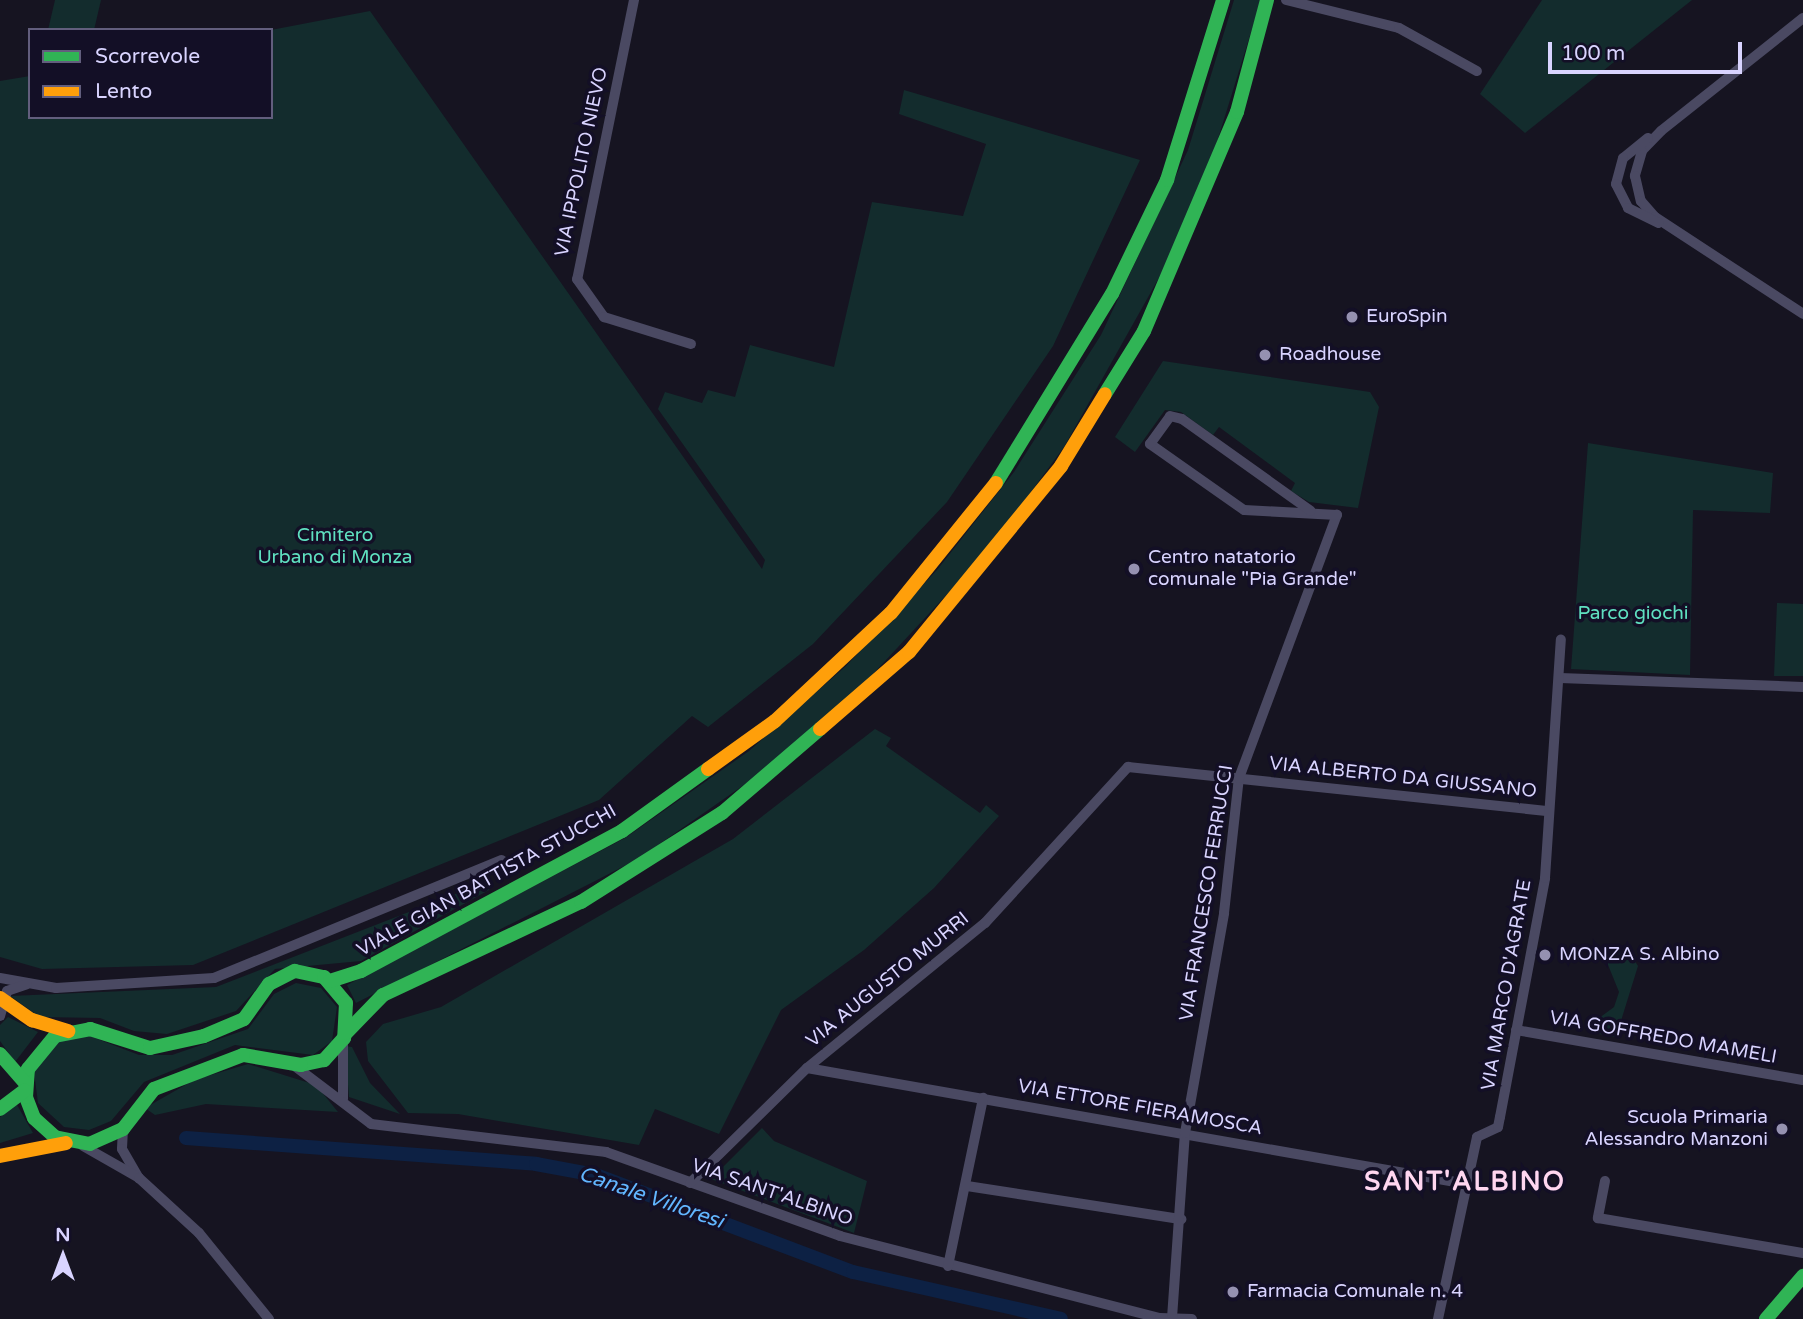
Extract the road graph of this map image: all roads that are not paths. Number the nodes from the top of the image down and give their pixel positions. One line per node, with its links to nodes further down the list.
1 (634, 0): 11 (street, VIA IPPOLITO NIEVO)
2 (1223, 0): 21 (main road, VIALE GIAN BATTISTA STUCCHI)
3 (1267, 0): 26 (main road)
4 (1286, 0): 5 (street)
5 (1302, 2): 7 (street)
6 (1803, 18): 8 (street)
7 (1477, 71)
8 (1661, 131): 9 (street); 9 (street)
9 (1671, 228): 10 (street)
10 (1803, 314)
11 (691, 344)
12 (1311, 511): 12 (street, VIA FRANCESCO FERRUCCI); 17 (street, VIA FRANCESCO FERRUCCI)
13 (1561, 640): 14 (street, VIA MARCO D'AGRATE)
14 (1560, 678): 15 (street); 18 (street, VIA MARCO D'AGRATE)
15 (1803, 687)
16 (1128, 766): 17 (street, VIA ALBERTO DA GIUSSANO); 29 (street, VIA AUGUSTO MURRI)
17 (1239, 778): 18 (street, VIA ALBERTO DA GIUSSANO); 36 (street, VIA FRANCESCO FERRUCCI)
18 (1549, 810): 24 (street, VIA MARCO D'AGRATE)
19 (502, 860): 22 (street)
20 (0, 978): 22 (street)
21 (330, 981): 25 (main road); 26 (main road)
22 (36, 984): 23 (street)
23 (2, 1005): 25 (main road)
24 (1516, 1030): 30 (street, VIA GOFFREDO MAMELI); 42 (street, VIA MARCO D'AGRATE)
25 (68, 1031): 31 (main road)
26 (345, 1035): 28 (main road); 33 (street)
27 (0, 1054): 31 (main road)
28 (289, 1064): 33 (street, VIA SANT'ALBINO); 35 (main road)
29 (807, 1068): 32 (street, VIA ETTORE FIERAMOSCA); 41 (street, VIA AUGUSTO MURRI)
30 (1803, 1080)
31 (25, 1087): 34 (main road); 37 (main road)
32 (983, 1098): 36 (street, VIA ETTORE FIERAMOSCA); 43 (street)
33 (345, 1103): 41 (street, VIA SANT'ALBINO)
34 (0, 1109)
35 (122, 1129): 37 (main road); 39 (street)
36 (1185, 1133): 42 (street, VIA ETTORE FIERAMOSCA); 44 (street, VIA FRANCESCO FERRUCCI)
37 (72, 1143): 38 (main road); 39 (street)
38 (0, 1156)
39 (139, 1178): 49 (street)
40 (1605, 1181): 45 (street)
41 (690, 1182): 46 (street, VIA SANT'ALBINO)
42 (1467, 1185): 51 (street, VIA MARCO D'AGRATE)
43 (967, 1186): 44 (street); 46 (street)
44 (1181, 1219): 48 (street, VIA FRANCESCO FERRUCCI)
45 (1803, 1253)
46 (948, 1266): 48 (street, VIA SANT'ALBINO)
47 (1803, 1276): 52 (main road)
48 (1172, 1318): 50 (street, VIA SANT'ALBINO)
49 (269, 1319)
50 (1192, 1319)
51 (1438, 1319)
52 (1766, 1319)

